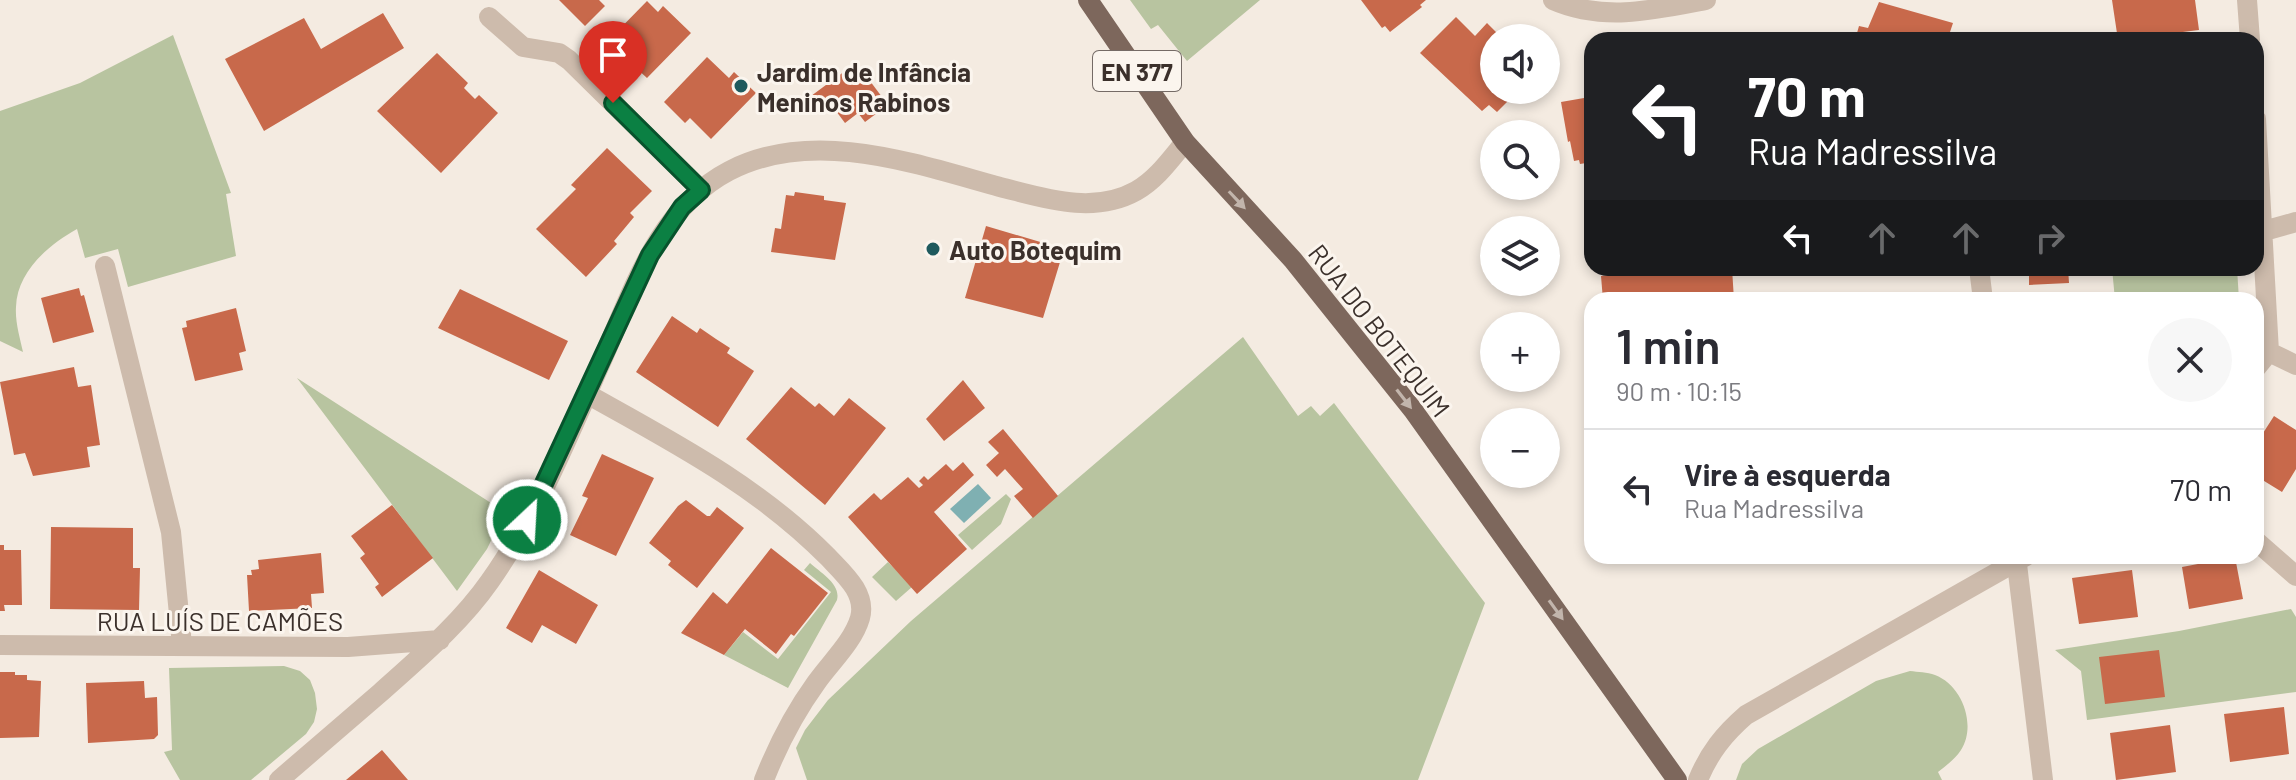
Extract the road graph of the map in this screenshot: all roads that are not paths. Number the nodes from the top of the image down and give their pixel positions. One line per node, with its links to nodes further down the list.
1 (1088, 0): 7 (main road, RUA DO BOTEQUIM / EN 377)
2 (1553, 0): 3 (street)
3 (1706, 0)
4 (2247, 0): 6 (street)
5 (489, 17): 8 (street)
6 (2249, 32)
7 (1185, 142): 8 (street); 25 (main road, RUA DO BOTEQUIM / EN 377, one-way to 25)
8 (701, 190): 15 (street)
9 (2296, 222): 10 (street)
10 (2264, 231): 12 (street)
11 (105, 266): 22 (street)
12 (2269, 352): 13 (street); 14 (street)
13 (2264, 358)
14 (2296, 365)
15 (587, 394): 20 (street); 24 (street)
16 (2264, 548): 19 (street)
17 (2010, 564): 26 (street)
18 (2021, 564): 27 (street)
19 (2296, 576)
20 (440, 640): 22 (street, RUA LUÍS DE CAMÕES); 23 (street)
21 (0, 645): 22 (street, RUA LUÍS DE CAMÕES)
22 (182, 645)
23 (279, 780)
24 (764, 780)
25 (1677, 780)
26 (1698, 780)
27 (2043, 780)

